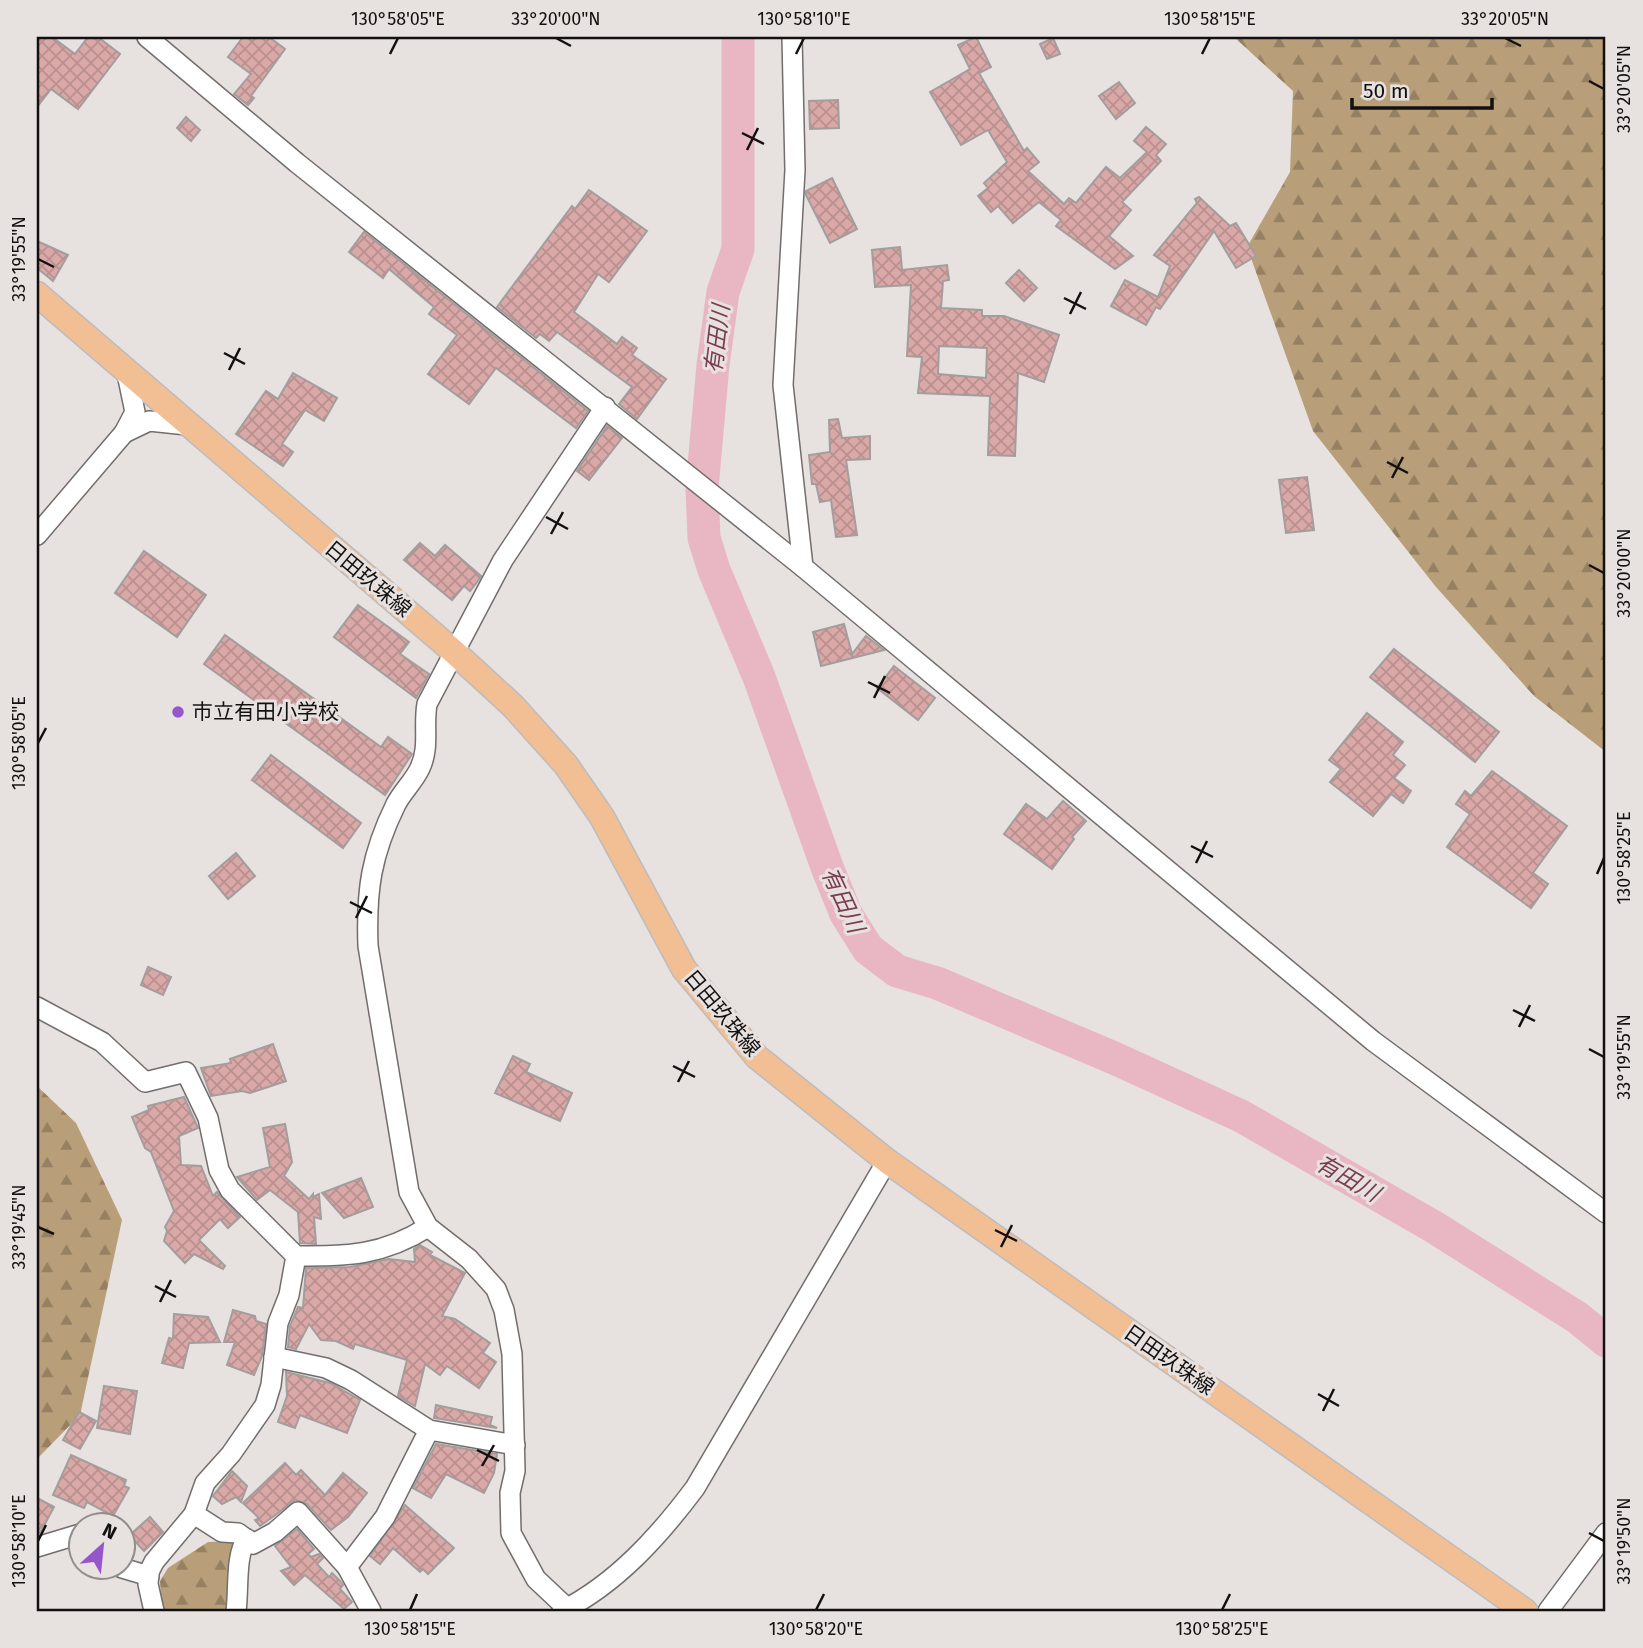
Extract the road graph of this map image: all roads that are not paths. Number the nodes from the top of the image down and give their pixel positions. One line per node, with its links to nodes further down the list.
1 (147, 37): 5 (street)
2 (792, 37): 9 (street)
3 (37, 294): 4 (main road, 日田玖珠線)
4 (127, 374): 6 (main road, 日田玖珠線); 7 (street)
5 (605, 407): 9 (street); 10 (street)
6 (187, 425): 7 (street); 10 (main road, 日田玖珠線)
7 (124, 433): 8 (street)
8 (37, 535)
9 (797, 562): 13 (street)
10 (453, 650): 12 (main road, 日田玖珠線); 14 (street)
11 (37, 1007): 15 (street)
12 (887, 1161): 27 (street); 31 (main road, 日田玖珠線)
13 (1606, 1213)
14 (428, 1227): 15 (street); 18 (street)
15 (296, 1256): 16 (street)
16 (274, 1357): 17 (street); 19 (street)
17 (429, 1430): 18 (street); 24 (street)
18 (515, 1445): 27 (street)
19 (194, 1514): 22 (street); 26 (street)
20 (1606, 1533): 32 (street)
21 (66, 1538): 23 (street)
22 (247, 1539): 24 (street); 29 (street)
23 (37, 1547)
24 (347, 1567): 30 (street)
25 (136, 1572): 26 (street)
26 (149, 1576): 28 (street)
27 (566, 1610)
28 (155, 1611)
29 (236, 1611)
30 (372, 1611)
31 (1525, 1611)
32 (1548, 1611)

